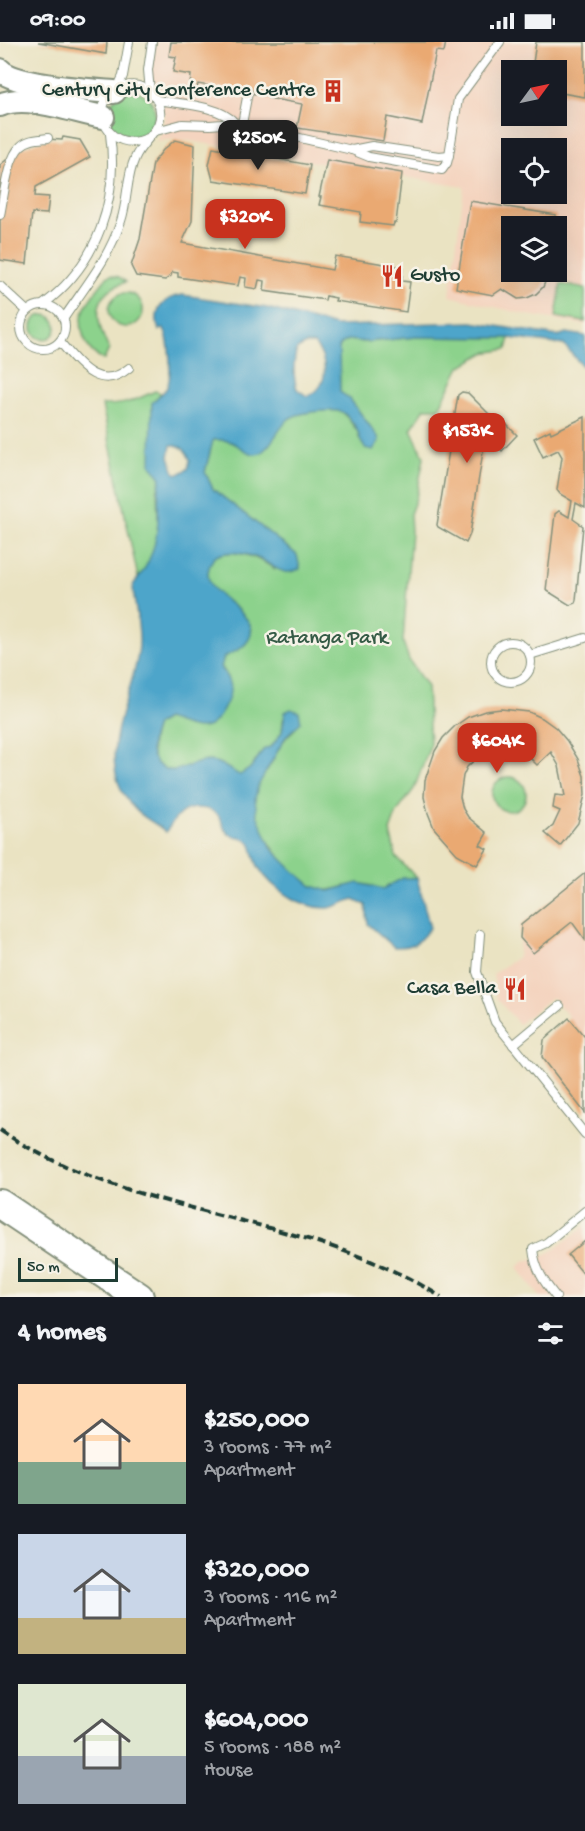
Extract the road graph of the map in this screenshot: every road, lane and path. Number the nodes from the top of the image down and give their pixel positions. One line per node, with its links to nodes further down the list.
1 (129, 42): 5 (lane)
2 (152, 42): 6 (lane)
3 (500, 42): 16 (lane)
4 (0, 70): 5 (main road)
5 (116, 90): 6 (lane); 11 (lane)
6 (150, 92): 8 (lane)
7 (248, 92): 10 (lane)
8 (157, 100): 10 (lane); 12 (lane)
9 (0, 105): 11 (main road)
10 (238, 123): 12 (lane); 15 (lane)
11 (107, 125): 14 (lane); 19 (lane)
12 (156, 131): 14 (lane)
13 (48, 138): 17 (lane)
14 (148, 138): 21 (lane)
15 (352, 150): 16 (lane); 16 (lane)
16 (449, 155)
17 (0, 215)
18 (0, 286): 20 (lane)
19 (44, 304): 20 (lane); 21 (lane)
20 (27, 311): 22 (lane)
21 (64, 318): 22 (lane)
22 (60, 342): 23 (lane)
23 (129, 368)
24 (585, 638): 25 (lane)
25 (530, 655): 25 (lane)
26 (480, 934): 28 (lane)
27 (560, 1006): 28 (lane)
28 (513, 1045): 29 (lane)
29 (585, 1134)
30 (585, 1211): 33 (lane)
31 (17, 1216): 32 (highway)
32 (139, 1297)
33 (556, 1297)

